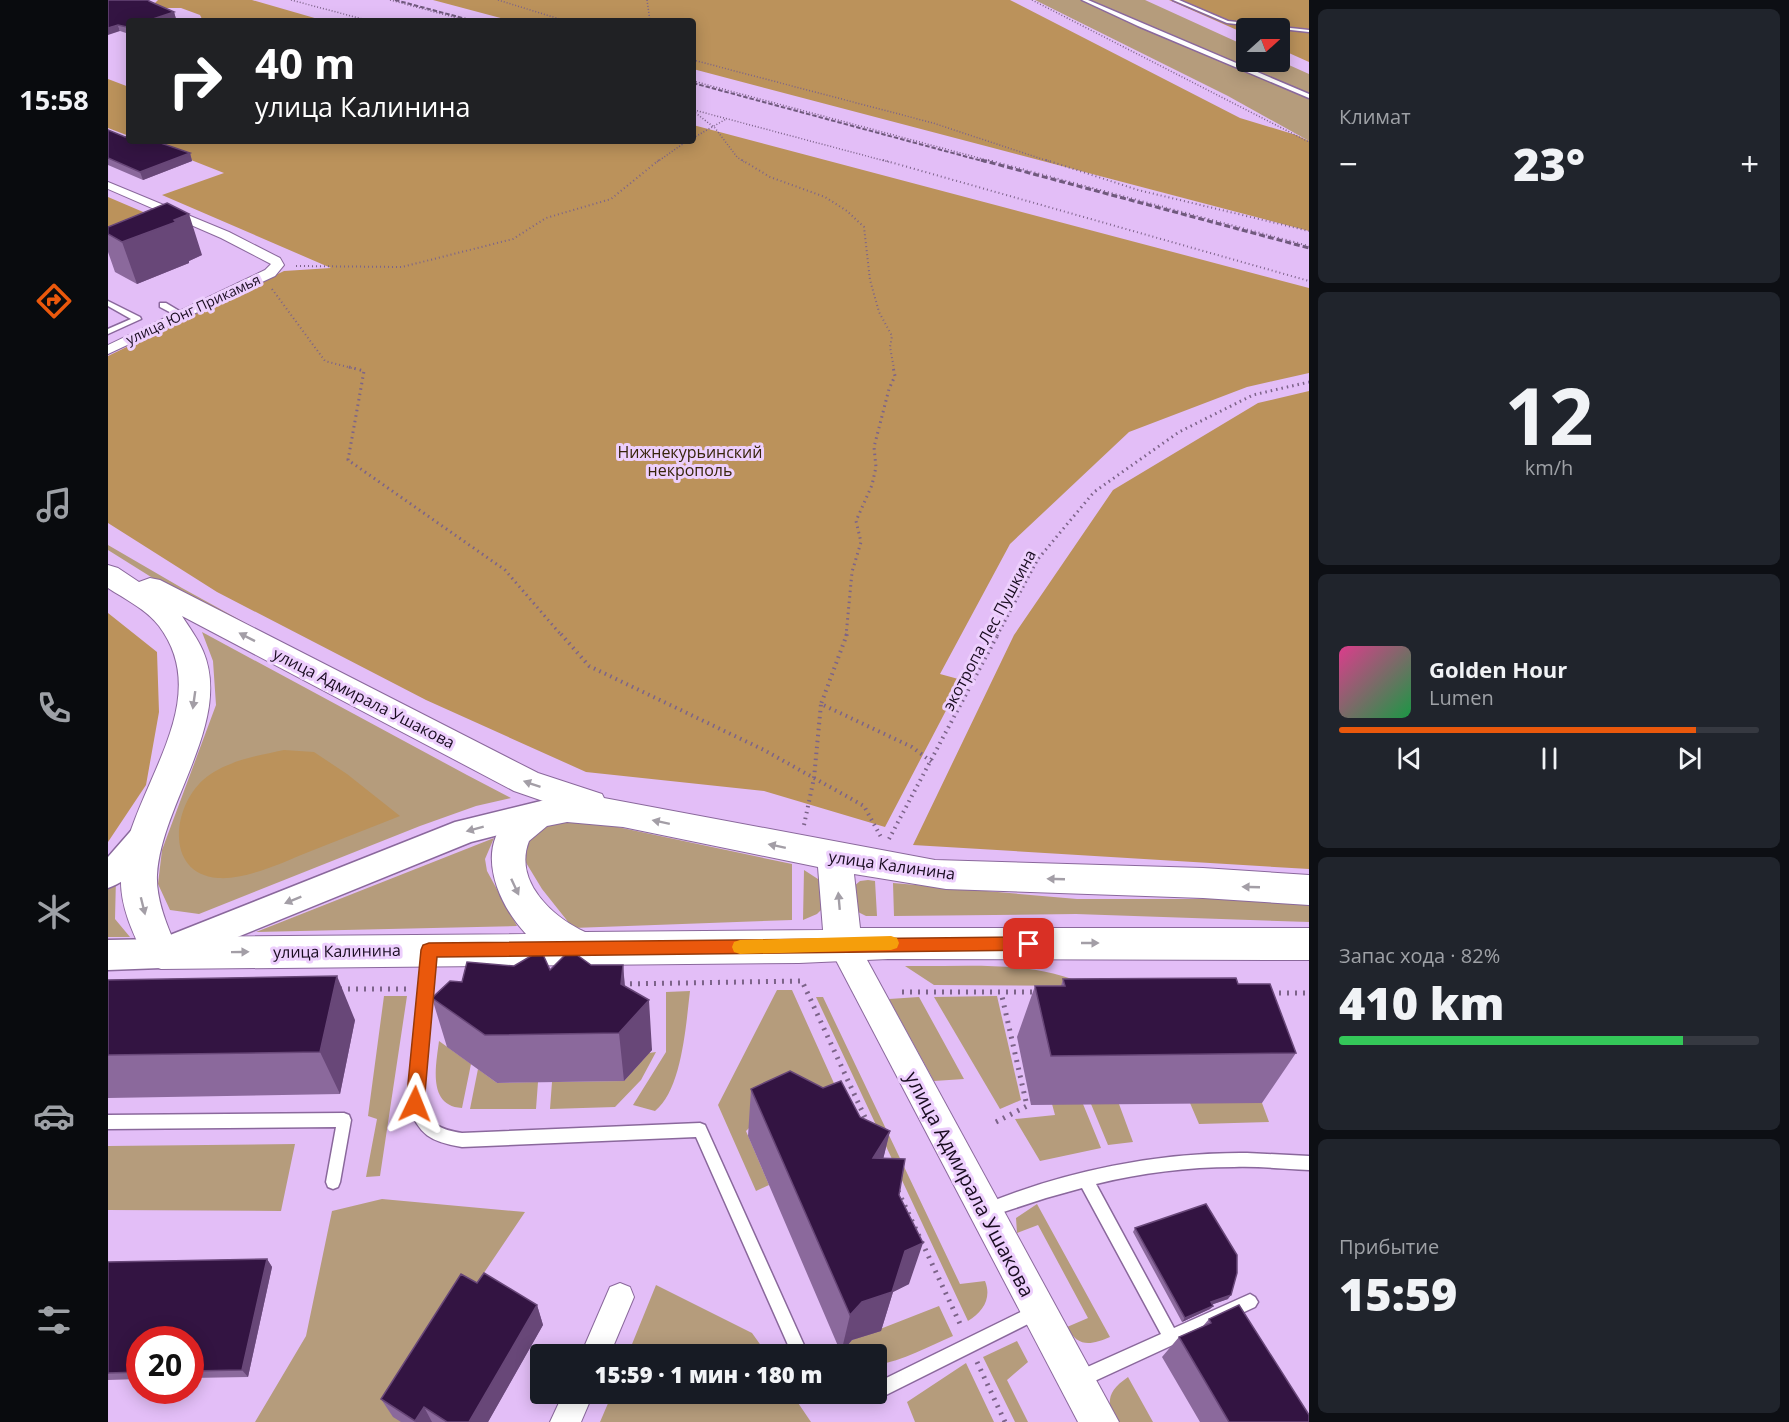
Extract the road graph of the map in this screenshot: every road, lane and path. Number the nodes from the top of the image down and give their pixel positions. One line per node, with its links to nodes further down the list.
1 (291, 0): 8 (path)
2 (390, 0): 9 (path)
3 (498, 0): 10 (path)
4 (647, 0): 11 (path)
5 (1032, 0): 21 (path)
6 (1084, 0): 15 (lane)
7 (1176, 0): 12 (lane)
8 (358, 18)
9 (457, 18)
10 (556, 18)
11 (650, 18)
12 (1309, 31)
13 (696, 61): 24 (path)
14 (696, 82): 25 (path)
15 (1309, 96)
16 (696, 112): 18 (path)
17 (696, 113): 19 (path)
18 (727, 119): 19 (path); 28 (path)
19 (713, 126): 20 (path); 37 (path)
20 (696, 136)
21 (1309, 142)
22 (681, 144): 26 (path)
23 (108, 186): 26 (street)
24 (1309, 231)
25 (1309, 246)
26 (277, 267): 27 (street, улица Юнг Прикамья)
27 (263, 276): 31 (street, улица Юнг Прикамья); 39 (path)
28 (1309, 281)
29 (108, 303): 32 (lane)
30 (164, 305): 31 (lane)
31 (182, 315): 33 (street, улица Юнг Прикамья)
32 (108, 332)
33 (108, 350)
34 (1309, 382): 38 (path, экотропа Лес Пушкина)
35 (108, 565): 41 (main road, улица Адмирала Ушакова, one-way to 35)
36 (108, 574): 43 (main road, one-way to 43)
37 (821, 704): 38 (path); 39 (path)
38 (932, 762): 39 (path, экотропа Лес Пушкина)
39 (814, 778): 42 (path)
40 (552, 811): 41 (main road, улица Калинина); 49 (main road, улица Калинина, one-way to 49); 51 (main road, улица Калинина, one-way to 51)
41 (628, 815): 44 (main road, улица Калинина, one-way to 41)
42 (803, 830)
43 (147, 834): 45 (main road); 51 (main road, one-way to 51)
44 (835, 858): 46 (main road, улица Калинина, one-way to 44); 48 (main road, one-way to 44)
45 (108, 876)
46 (1309, 890)
47 (1309, 944): 48 (main road, улица Калинина, one-way to 47)
48 (843, 945): 49 (main road, улица Калинина); 68 (street, улица Адмирала Ушакова)
49 (586, 948): 50 (main road, улица Калинина)
50 (429, 950): 51 (main road, улица Калинина, one-way to 50); 55 (lane)
51 (161, 953): 52 (main road, улица Калинина)
52 (108, 955)
53 (613, 984): 63 (path)
54 (331, 989): 55 (path)
55 (425, 989): 74 (lane)
56 (902, 992): 57 (path)
57 (1001, 992): 58 (path); 62 (path)
58 (1048, 992)
59 (1267, 993): 60 (path)
60 (1309, 993)
61 (108, 1122): 66 (lane)
62 (996, 1122)
63 (871, 1131)
64 (1309, 1163): 65 (lane)
65 (1085, 1179): 68 (lane); 72 (lane)
66 (333, 1182)
67 (895, 1184): 75 (path)
68 (985, 1211): 71 (street, улица Адмирала Ушакова)
69 (620, 1297): 73 (street)
70 (1250, 1302): 72 (lane)
71 (1038, 1311): 75 (lane); 76 (street, улица Адмирала Ушакова)
72 (1171, 1338): 76 (lane)
73 (599, 1344)
74 (796, 1344)
75 (969, 1344): 77 (lane); 80 (path)
76 (1077, 1380): 81 (street, улица Адмирала Ушакова)
77 (887, 1385)
78 (573, 1404): 79 (street)
79 (565, 1422)
80 (1005, 1422)
81 (1099, 1422)

